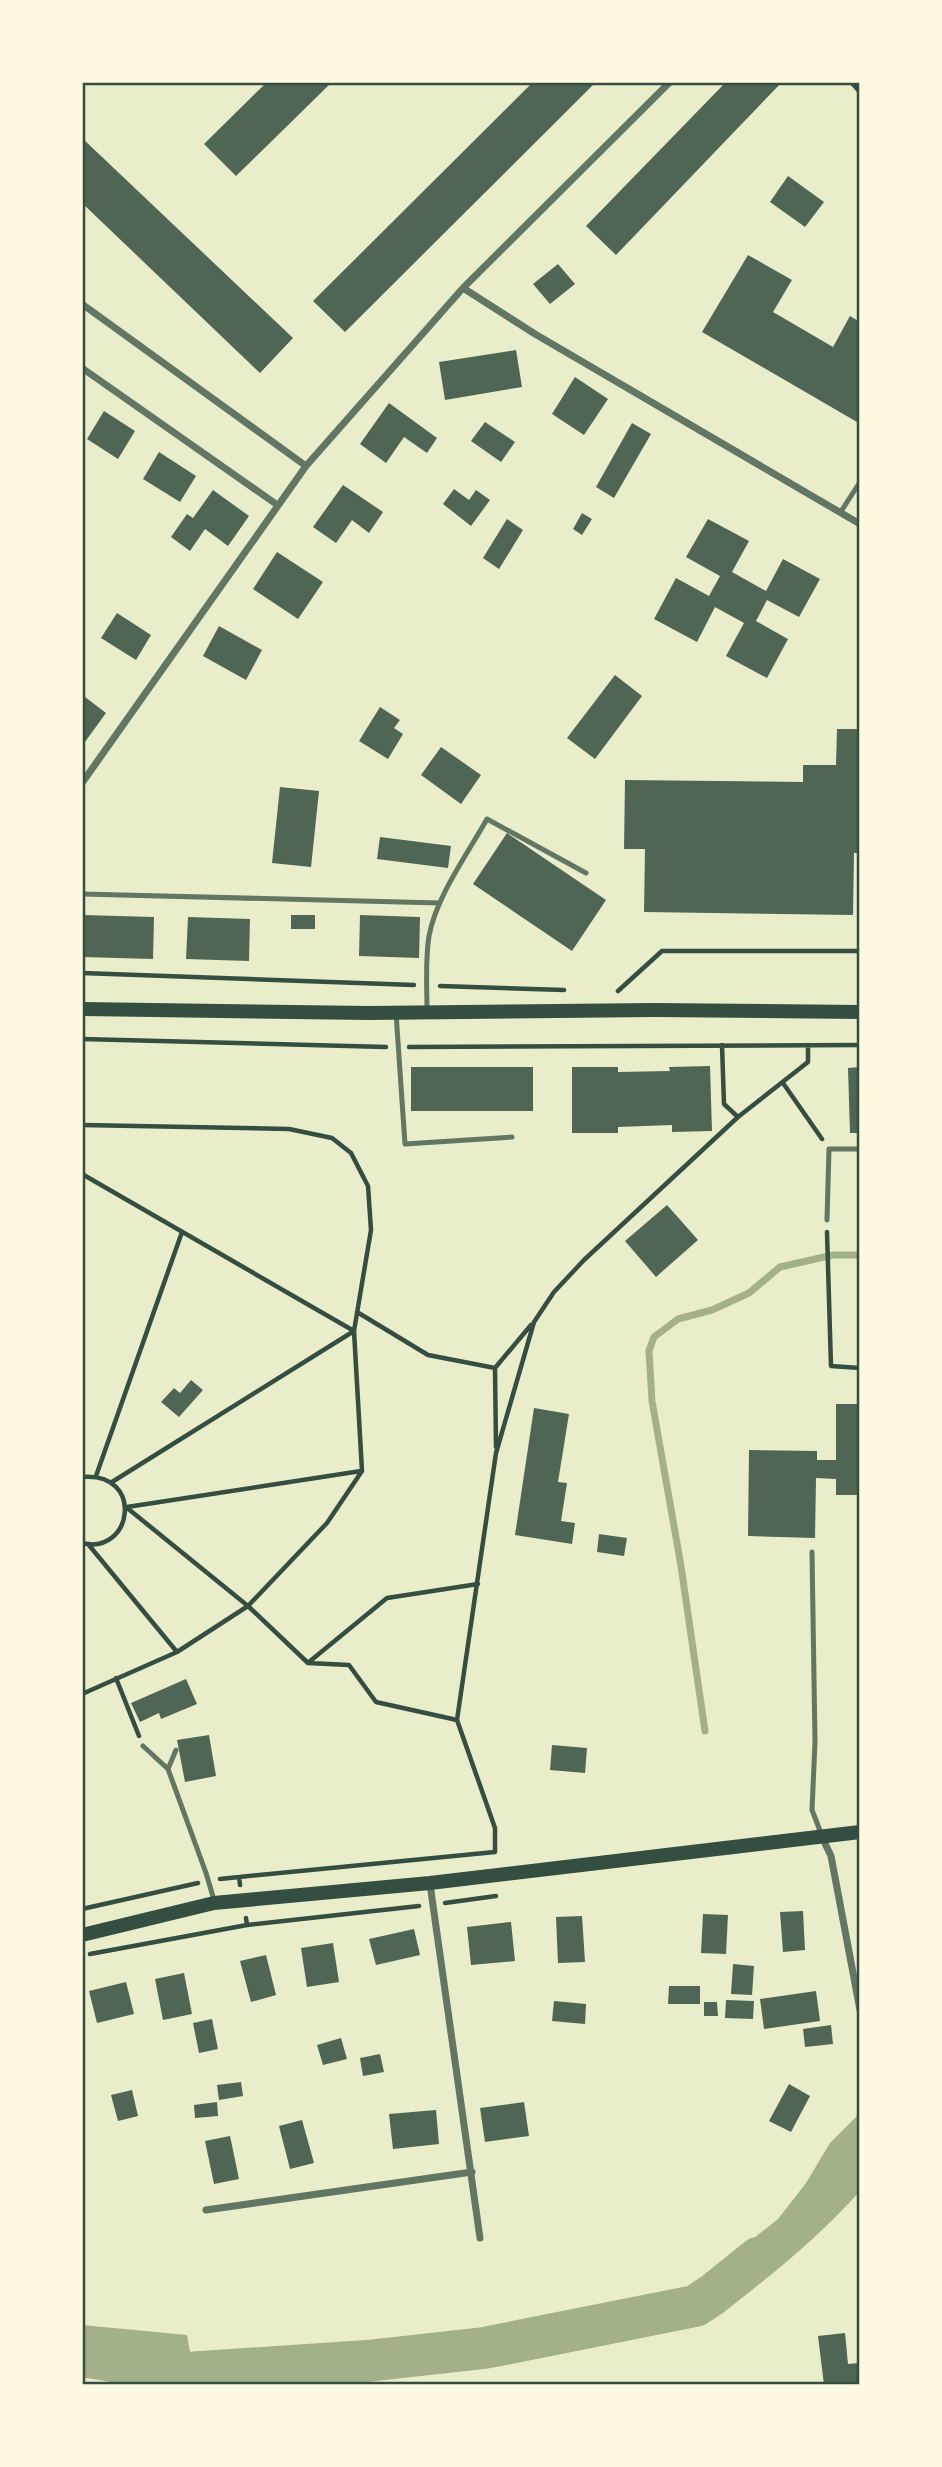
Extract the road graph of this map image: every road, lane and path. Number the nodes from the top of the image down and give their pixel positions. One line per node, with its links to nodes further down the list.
1 (670, 82): 4 (street)
2 (851, 82): 3 (path)
3 (860, 92)
4 (463, 288): 7 (street); 10 (street)
5 (82, 304): 7 (street)
6 (82, 368): 9 (street)
7 (306, 466): 9 (street)
8 (860, 482): 10 (lane)
9 (276, 504): 12 (street)
10 (840, 513): 11 (street)
11 (860, 524)
12 (82, 783)
13 (586, 873): 15 (lane)
14 (82, 894): 15 (lane)
15 (440, 903): 18 (lane)
16 (860, 951): 20 (path)
17 (82, 973): 18 (path)
18 (426, 985): 19 (path); 24 (lane)
19 (576, 991)
20 (617, 992)
21 (82, 1009): 23 (main road)
22 (860, 1012): 24 (main road)
23 (396, 1013): 24 (main road); 29 (lane)
24 (427, 1013)
25 (82, 1039): 29 (path)
26 (722, 1045): 27 (path); 29 (path); 31 (path)
27 (808, 1045): 28 (path); 30 (path)
28 (860, 1045)
29 (398, 1047): 33 (lane)
30 (783, 1083): 31 (path); 34 (path)
31 (738, 1117): 40 (path)
32 (82, 1125): 39 (path)
33 (512, 1137)
34 (829, 1149): 35 (lane); 37 (lane)
35 (860, 1149)
36 (82, 1174): 38 (path)
37 (827, 1220): 43 (path)
38 (182, 1232): 41 (path); 46 (path)
39 (357, 1312): 41 (path); 42 (path)
40 (534, 1322): 42 (path); 44 (path)
41 (354, 1331): 45 (path); 48 (path)
42 (495, 1368): 44 (path)
43 (860, 1368)
44 (496, 1453): 52 (path)
45 (362, 1471): 49 (path); 53 (path)
46 (96, 1476): 47 (path); 48 (path)
47 (82, 1477)
48 (112, 1482): 49 (path)
49 (126, 1507): 50 (path); 53 (path)
50 (85, 1544): 54 (path)
51 (812, 1552): 63 (lane)
52 (478, 1584): 55 (path); 58 (path)
53 (248, 1606): 54 (path); 55 (path)
54 (177, 1652): 56 (path)
55 (308, 1663): 58 (path)
56 (116, 1678): 57 (path); 59 (path)
57 (82, 1694)
58 (457, 1720): 64 (path)
59 (143, 1746): 61 (lane)
60 (176, 1750): 61 (lane)
61 (168, 1769): 65 (lane)
62 (860, 1832): 63 (main road)
63 (822, 1836): 66 (main road); 75 (street)
64 (239, 1877): 65 (path); 68 (path)
65 (209, 1880): 69 (lane); 71 (path)
66 (430, 1883): 68 (main road); 70 (street)
67 (509, 1894): 70 (path)
68 (243, 1901): 69 (main road); 72 (path)
69 (214, 1903): 73 (main road)
70 (434, 1904): 72 (path); 76 (street)
71 (82, 1909)
72 (247, 1925): 74 (path)
73 (82, 1935)
74 (82, 1955)
75 (860, 2010)
76 (472, 2172): 77 (street); 78 (street)
77 (206, 2210)
78 (480, 2238)

